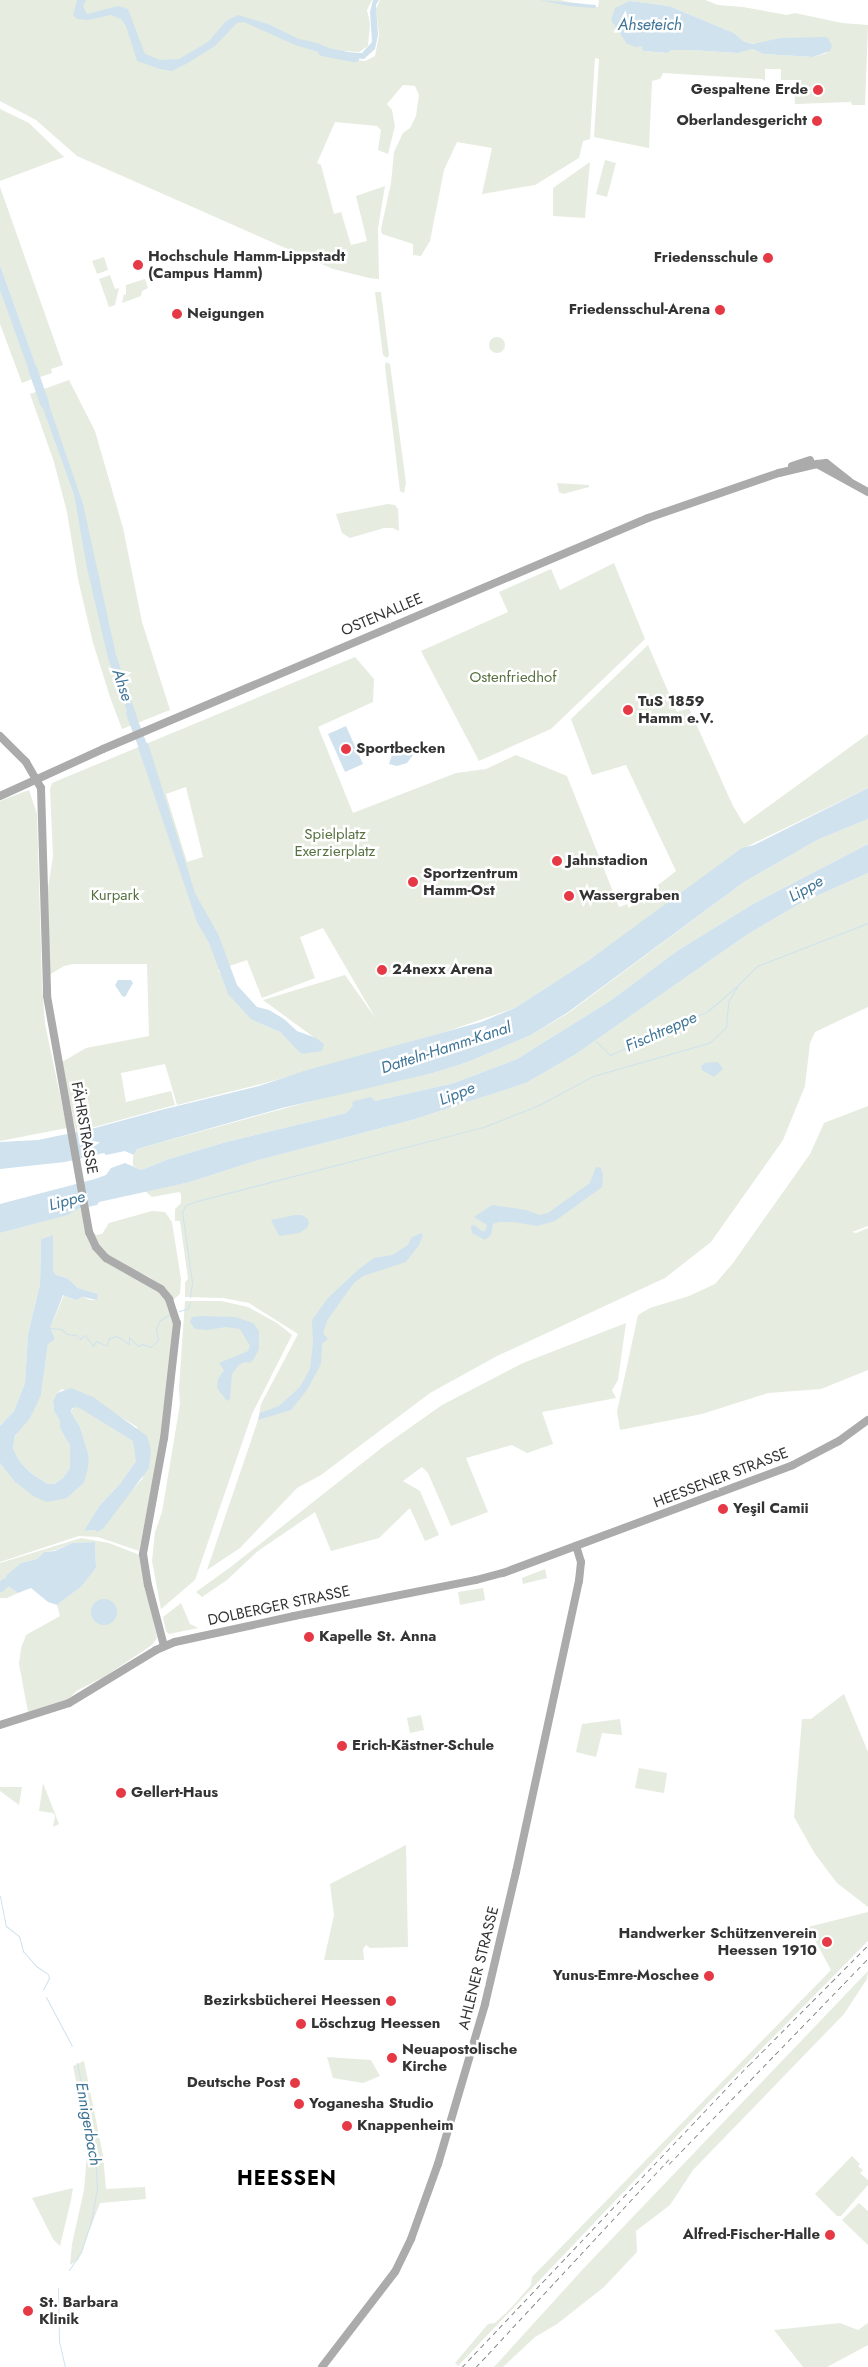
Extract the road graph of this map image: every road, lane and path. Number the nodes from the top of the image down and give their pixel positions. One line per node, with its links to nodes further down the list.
1 (813, 462): 2 (main road); 2 (main road, OSTENALLEE); 5 (main road, OSTENALLEE)
2 (849, 481): 3 (main road)
3 (868, 492)
4 (0, 736): 5 (main road)
5 (39, 782): 6 (main road, OSTENALLEE); 9 (main road, FÄHRSTRASSE)
6 (0, 796)
7 (868, 1420): 8 (main road, HEESSENER STRASSE)
8 (576, 1546): 9 (main road, DOLBERGER STRASSE); 11 (main road, AHLENER STRASSE)
9 (164, 1646): 10 (main road, DOLBERGER STRASSE)
10 (0, 1725)
11 (322, 2367)

